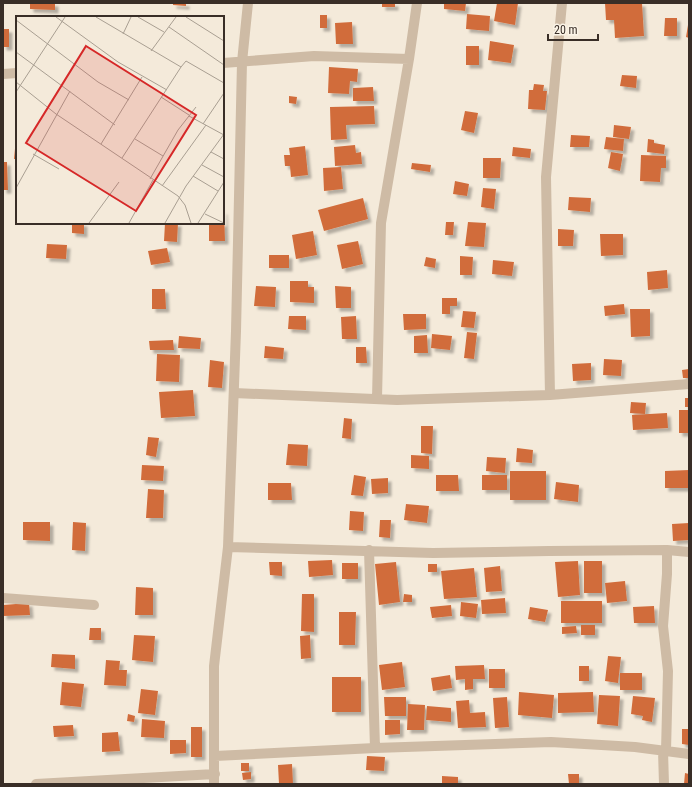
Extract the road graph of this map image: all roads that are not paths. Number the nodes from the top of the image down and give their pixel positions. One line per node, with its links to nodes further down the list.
1 (248, 3): 5 (street)
2 (417, 3): 4 (street)
3 (562, 3): 11 (street)
4 (409, 59): 5 (street); 12 (street)
5 (242, 62): 6 (street); 10 (street)
6 (224, 63)
7 (16, 73): 8 (street)
8 (3, 74)
9 (689, 384): 11 (street)
10 (234, 392): 12 (street); 13 (street)
11 (550, 395): 12 (street)
12 (377, 399)
13 (228, 547): 14 (street); 22 (street)
14 (368, 550): 15 (street); 19 (street)
15 (667, 550): 16 (street); 20 (street)
16 (689, 552)
17 (3, 598): 18 (street)
18 (94, 605)
19 (375, 748): 20 (street); 22 (street)
20 (664, 751): 21 (street); 25 (street)
21 (689, 754)
22 (214, 756): 23 (street)
23 (214, 779): 24 (street)
24 (36, 784)
25 (664, 784)

